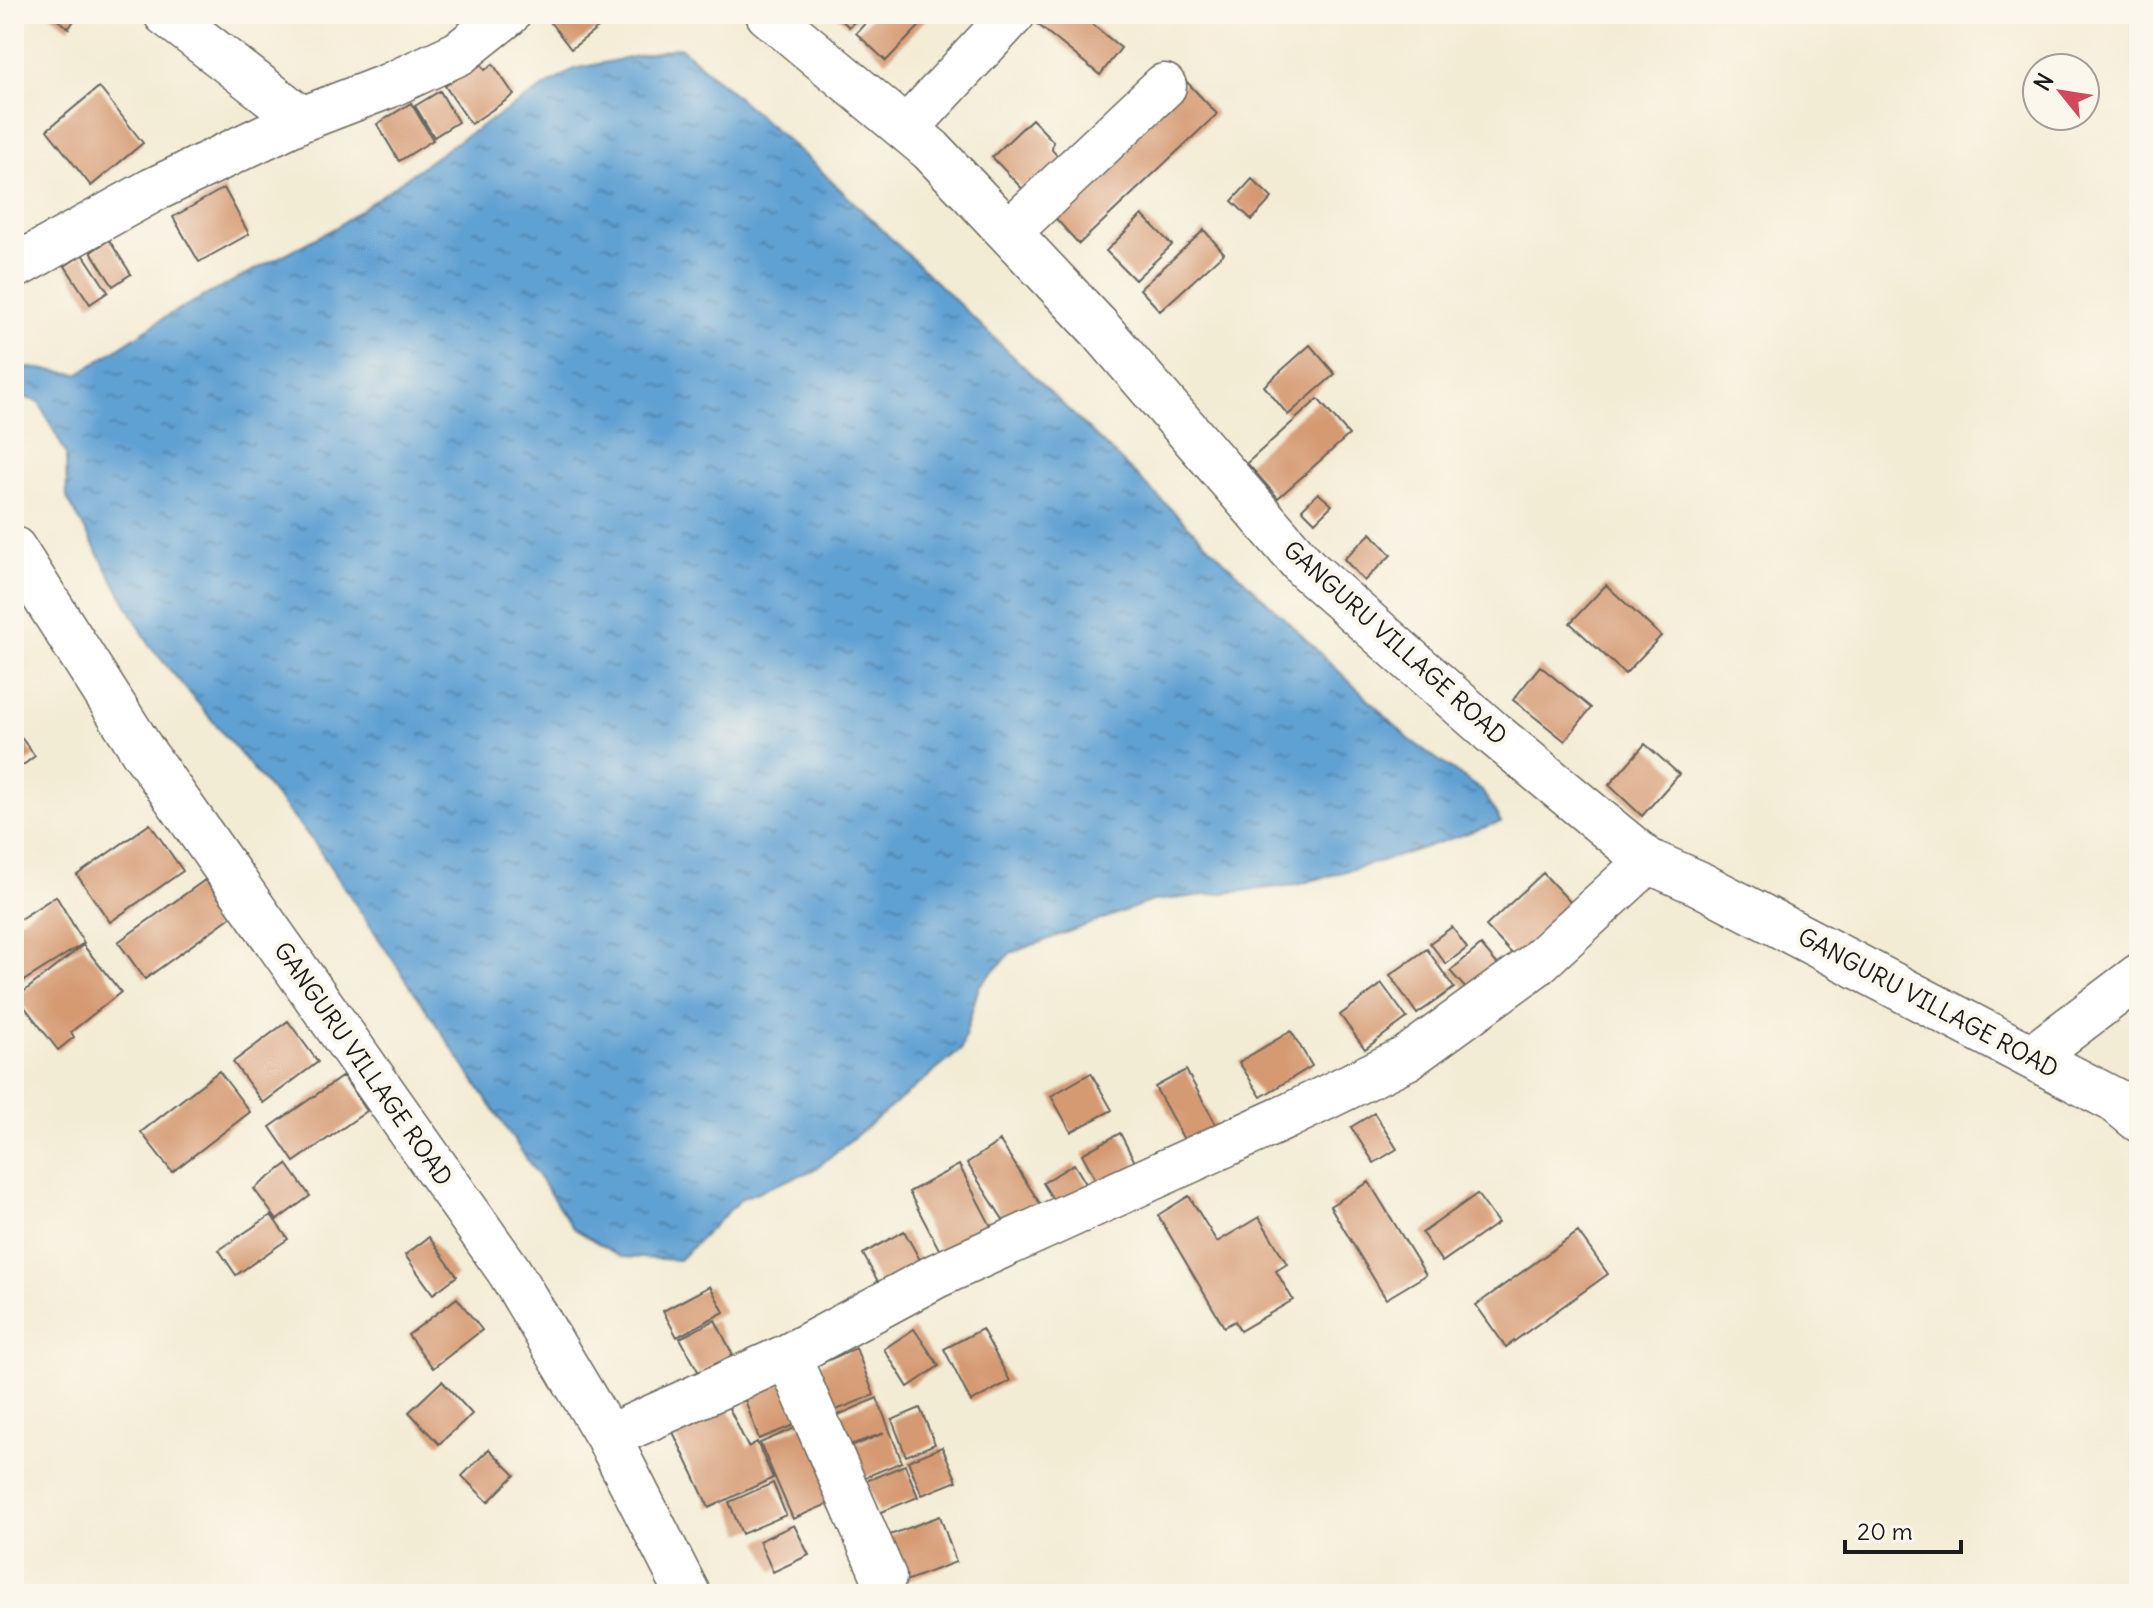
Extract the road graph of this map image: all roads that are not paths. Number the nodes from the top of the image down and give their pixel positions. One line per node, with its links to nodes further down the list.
1 (166, 14): 6 (street)
2 (508, 14): 6 (street)
3 (768, 14): 7 (street, GANGURU VILLAGE ROAD)
4 (1013, 14): 7 (street)
5 (1164, 86): 8 (street)
6 (302, 119): 9 (street)
7 (906, 129): 8 (street, GANGURU VILLAGE ROAD)
8 (1010, 231): 11 (street, GANGURU VILLAGE ROAD)
9 (14, 267)
10 (14, 549): 16 (street, GANGURU VILLAGE ROAD)
11 (1648, 861): 13 (street, GANGURU VILLAGE ROAD); 15 (street)
12 (2139, 976): 13 (street)
13 (2032, 1057): 14 (street, GANGURU VILLAGE ROAD)
14 (2139, 1120)
15 (788, 1356): 16 (street); 17 (street)
16 (608, 1437): 18 (street, GANGURU VILLAGE ROAD)
17 (884, 1577)
18 (688, 1594)

